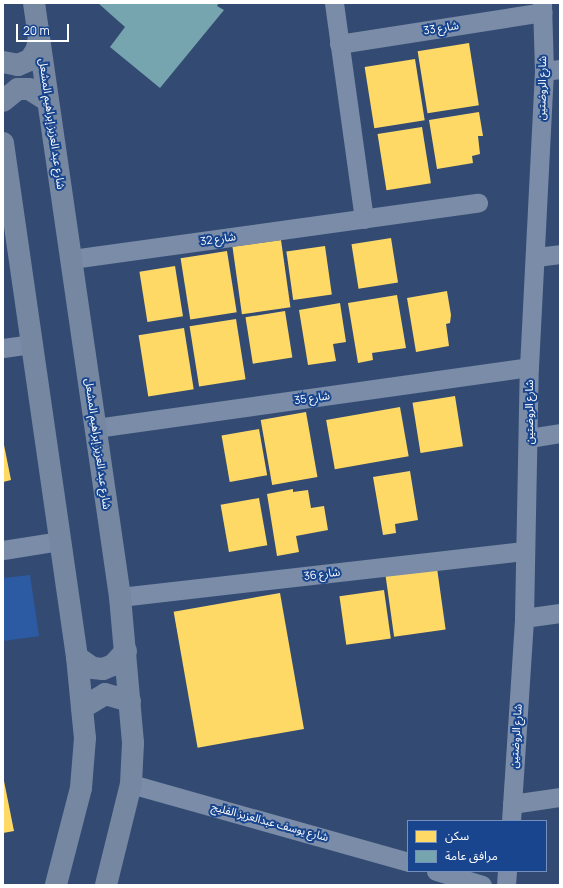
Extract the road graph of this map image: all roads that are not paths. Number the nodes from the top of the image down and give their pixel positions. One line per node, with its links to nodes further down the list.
1 (34, 3): 4 (main road, شارع عبد العزيز إبراهيم المشعل)
2 (334, 3): 5 (street)
3 (542, 7): 5 (street, شارع 33); 7 (street, شارع الروضتين)
4 (39, 36): 6 (main road); 9 (main road, شارع عبد العزيز إبراهيم المشعل)
5 (339, 44): 13 (street)
6 (3, 62)
7 (552, 70): 15 (street, شارع الروضتين)
8 (3, 101): 9 (main road)
9 (48, 101): 16 (main road, شارع عبد العزيز إبراهيم المشعل)
10 (3, 143): 11 (main road)
11 (5, 166): 17 (main road)
12 (478, 203): 13 (street, شارع 32)
13 (364, 219): 16 (street, شارع 32)
14 (560, 254): 15 (street)
15 (536, 257): 19 (street, شارع الروضتين)
16 (72, 259): 20 (main road, شارع عبد العزيز إبراهيم المشعل)
17 (32, 344): 18 (street); 23 (main road)
18 (3, 348)
19 (529, 367): 20 (street, شارع 35); 22 (street, شارع الروضتين)
20 (96, 428): 26 (main road, شارع عبد العزيز إبراهيم المشعل)
21 (560, 433): 22 (street)
22 (529, 438): 25 (street, شارع الروضتين)
23 (60, 541): 24 (street); 30 (main road)
24 (3, 550)
25 (524, 551): 26 (street, شارع 36); 28 (street, شارع الروضتين)
26 (120, 597): 29 (main road, شارع عبد العزيز إبراهيم المشعل)
27 (560, 613): 28 (street)
28 (524, 618): 35 (street, شارع الروضتين)
29 (126, 651): 30 (main road); 31 (main road, شارع عبد العزيز إبراهيم المشعل)
30 (77, 657): 32 (main road)
31 (130, 701): 32 (main road); 33 (main road, شارع عبد العزيز إبراهيم المشعل)
32 (82, 708): 39 (main road)
33 (131, 784): 36 (street, شارع يوسف عبدالعزيز الفليج); 40 (main road, شارع عبد العزيز إبراهيم المشعل)
34 (560, 797): 35 (street)
35 (511, 812)
36 (407, 862)
37 (439, 872): 41 (street)
38 (507, 872): 42 (street)
39 (56, 885)
40 (106, 885)
41 (482, 885)
42 (506, 885)

